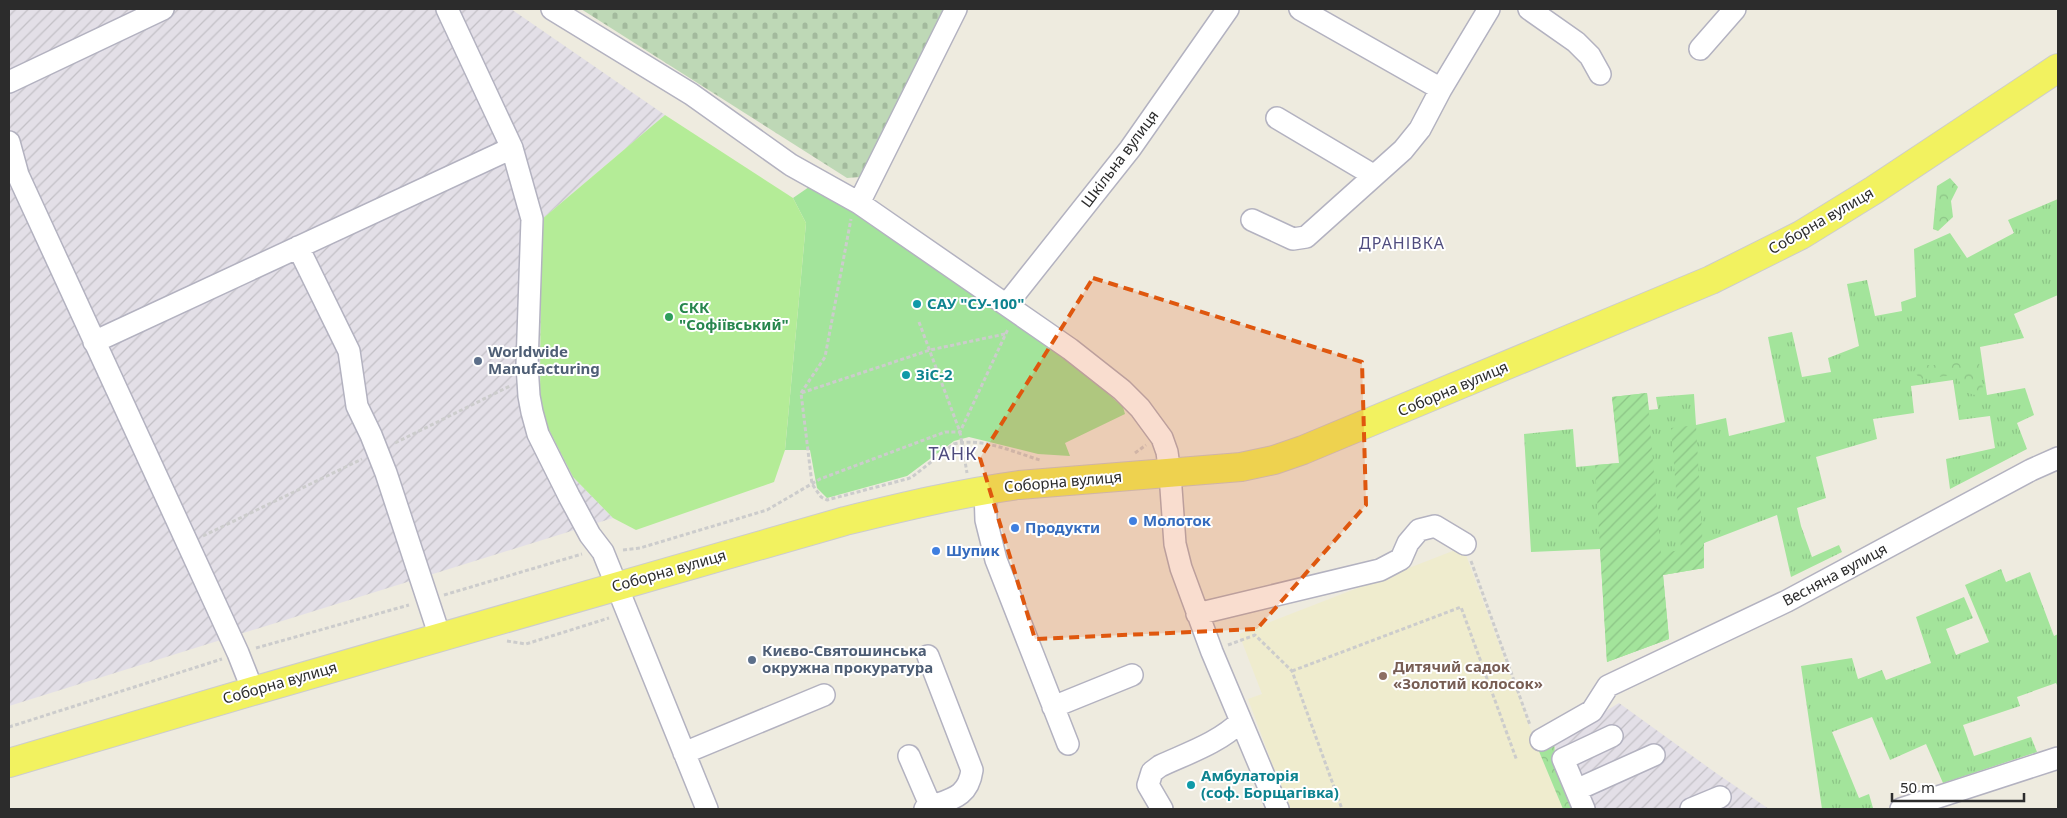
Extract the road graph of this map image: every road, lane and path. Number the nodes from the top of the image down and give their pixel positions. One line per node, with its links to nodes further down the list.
1 (163, 9): 13 (street)
2 (447, 9): 17 (street)
3 (552, 9): 19 (street)
4 (956, 9): 19 (street)
5 (1228, 9): 22 (street, Шкільна вулиця)
6 (1300, 9): 14 (street)
7 (1488, 9): 14 (street)
8 (1529, 9): 12 (street)
9 (1735, 9): 10 (street)
10 (1700, 49)
11 (2058, 68): 36 (main road, Соборна вулиця)
12 (1600, 74)
13 (9, 82)
14 (1441, 89): 18 (street)
15 (1277, 118): 18 (street)
16 (9, 142): 25 (street)
17 (512, 148): 21 (street); 27 (street)
18 (1373, 175): 20 (street)
19 (859, 203): 22 (street); 28 (path)
20 (1252, 220)
21 (298, 247): 25 (street); 32 (street)
22 (1011, 307): 24 (path); 30 (street)
23 (919, 322): 26 (path)
24 (1006, 334): 26 (path); 29 (path)
25 (94, 342): 39 (street)
26 (930, 350): 28 (path); 29 (path)
27 (528, 378): 32 (path); 41 (street)
28 (801, 393): 37 (path)
29 (960, 432): 31 (path); 37 (path)
30 (1162, 438): 33 (path); 36 (street)
31 (962, 442): 35 (path); 37 (path); 38 (path)
32 (377, 451): 39 (path); 43 (street)
33 (1134, 454)
34 (2058, 458): 57 (street, Весняна вулиця)
35 (1045, 462)
36 (1170, 474): 38 (main road, Соборна вулиця); 44 (street)
37 (812, 484): 41 (path)
38 (978, 491): 42 (main road, Соборна вулиця); 53 (street)
39 (187, 544): 47 (street)
40 (1465, 544): 44 (street); 57 (path)
41 (603, 552): 42 (street); 43 (path)
42 (617, 586): 45 (main road, Соборна вулиця); 59 (street)
43 (429, 599): 45 (street); 47 (path)
44 (1197, 614): 46 (street)
45 (440, 637): 51 (main road, Соборна вулиця)
46 (1212, 652): 49 (path); 54 (street)
47 (238, 654): 51 (street); 55 (path)
48 (928, 656): 67 (street)
49 (1292, 671): 63 (path); 71 (path)
50 (1132, 675): 53 (street)
51 (253, 690): 64 (main road, Соборна вулиця)
52 (824, 695): 59 (street)
53 (1053, 706): 58 (street)
54 (1241, 721): 69 (street); 70 (street)
55 (9, 727)
56 (1612, 736): 65 (street)
57 (1541, 740)
58 (1068, 744)
59 (684, 753): 68 (street)
60 (1654, 755): 65 (street)
61 (909, 756): 67 (street)
62 (2058, 758): 74 (street)
63 (1517, 761)
64 (9, 763)
65 (1576, 790): 72 (street)
66 (1720, 797): 73 (street)
67 (928, 808)
68 (707, 809)
69 (1162, 809)
70 (1278, 809)
71 (1342, 809)
72 (1584, 809)
73 (1691, 809)
74 (1901, 809)

